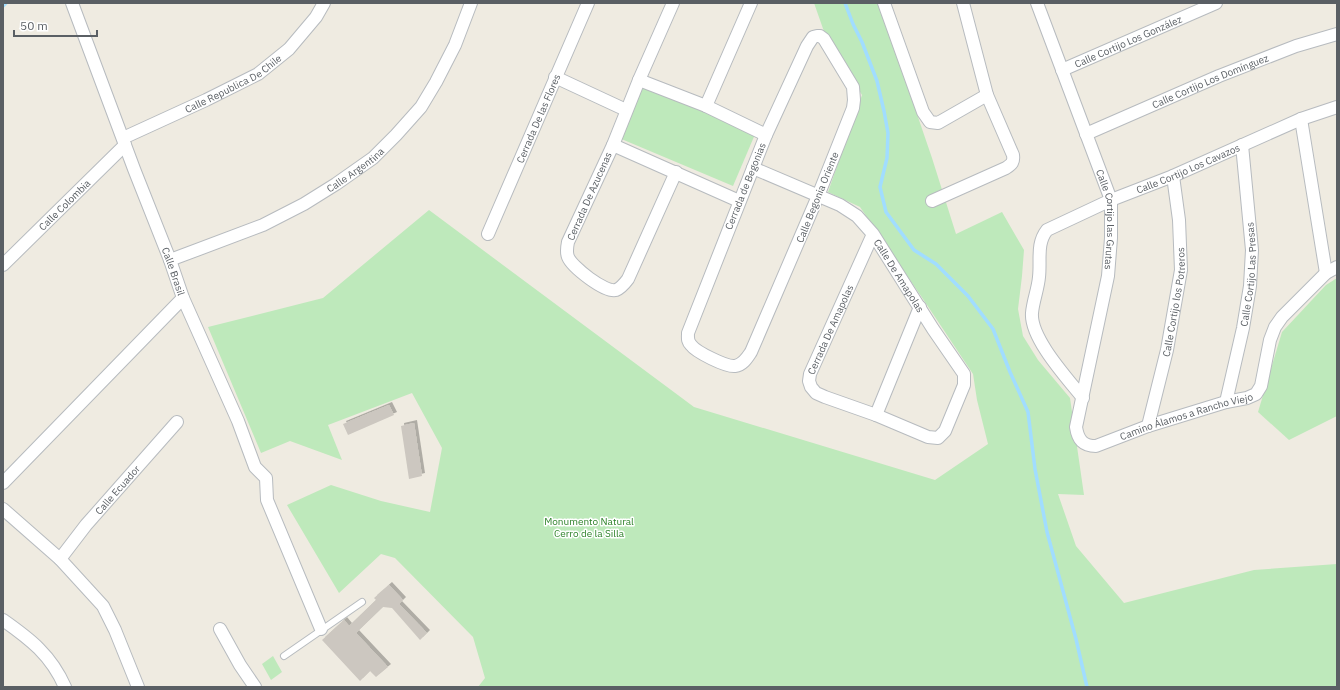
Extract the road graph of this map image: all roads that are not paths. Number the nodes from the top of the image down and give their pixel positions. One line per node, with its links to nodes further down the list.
1 (72, 3): 23 (street, Calle Brasil)
2 (324, 3): 23 (street, Calle Republica De Chile)
3 (471, 3): 35 (street, Calle Argentina)
4 (588, 3): 14 (street, Cerrada De las Flores)
5 (674, 3): 15 (street, Cerrada De Azucenas)
6 (751, 3): 17 (street)
7 (884, 3): 16 (street)
8 (962, 3): 16 (street)
9 (1037, 3): 13 (street, Calle Cortijo las Grutas)
10 (1216, 3): 13 (street, Calle Cortijo Los González)
11 (1337, 34): 21 (street, Calle Cortijo Los Domínguez)
12 (813, 37): 22 (street, Cerrada de Begonias); 29 (street, Calle Begonia Oriente)
13 (1062, 70): 21 (street, Calle Cortijo las Grutas)
14 (555, 77): 19 (street); 33 (street, Cerrada De las Flores)
15 (639, 80): 17 (street); 19 (street, Cerrada De Azucenas)
16 (987, 96): 32 (street)
17 (706, 106): 22 (street)
18 (1337, 107): 20 (street, Calle Cortijo Los Cavazos)
19 (626, 110): 24 (street, Cerrada De Azucenas)
20 (1301, 119): 25 (street, Calle Cortijo Los Cavazos); 37 (street)
21 (1086, 134): 30 (street, Calle Cortijo las Grutas)
22 (766, 135): 26 (street, Cerrada de Begonias)
23 (124, 142): 35 (street, Calle Brasil); 36 (street, Calle Colombia)
24 (613, 145): 27 (street); 27 (street, Cerrada De Azucenas)
25 (1242, 145): 28 (street, Calle Cortijo Los Cavazos); 42 (street, Calle Cortijo Las Presas)
26 (753, 168): 29 (street, Calle De Amapolas); 31 (street, Cerrada de Begonias)
27 (676, 172): 31 (street)
28 (1173, 176): 30 (street, Calle Cortijo Los Cavazos); 45 (street, Calle Cortijo los Potreros)
29 (818, 196): 34 (street, Calle De Amapolas); 40 (street, Calle Begonia Oriente)
30 (1111, 200): 41 (street, Calle Cortijo las Grutas); 41 (street, Calle Cortijo Los Cavazos)
31 (739, 201): 40 (street, Cerrada de Begonias)
32 (932, 201)
33 (488, 234)
34 (873, 234): 39 (street, Calle De Amapolas); 43 (street, Cerrada De Amapolas)
35 (170, 260): 38 (street, Calle Brasil)
36 (3, 265)
37 (1332, 270): 42 (street, Camino Álamos a Rancho Viejo)
38 (183, 298): 48 (street, Calle Brasil); 54 (street)
39 (920, 307): 43 (street); 46 (street, Calle De Amapolas)
40 (688, 340)
41 (1083, 398): 47 (street, Calle Cortijo las Grutas)
42 (1226, 402): 45 (street, Camino Álamos a Rancho Viejo)
43 (876, 415): 46 (street, Cerrada De Amapolas)
44 (177, 422): 50 (street, Calle Ecuador)
45 (1148, 426): 47 (street, Camino Álamos a Rancho Viejo)
46 (938, 438)
47 (1082, 442)
48 (3, 483)
49 (3, 509): 50 (street)
50 (60, 559): 57 (street)
51 (362, 602): 54 (lane)
52 (3, 620): 56 (street)
53 (220, 629): 58 (street)
54 (321, 629): 55 (lane)
55 (284, 656)
56 (65, 687)
57 (138, 687)
58 (255, 687)

